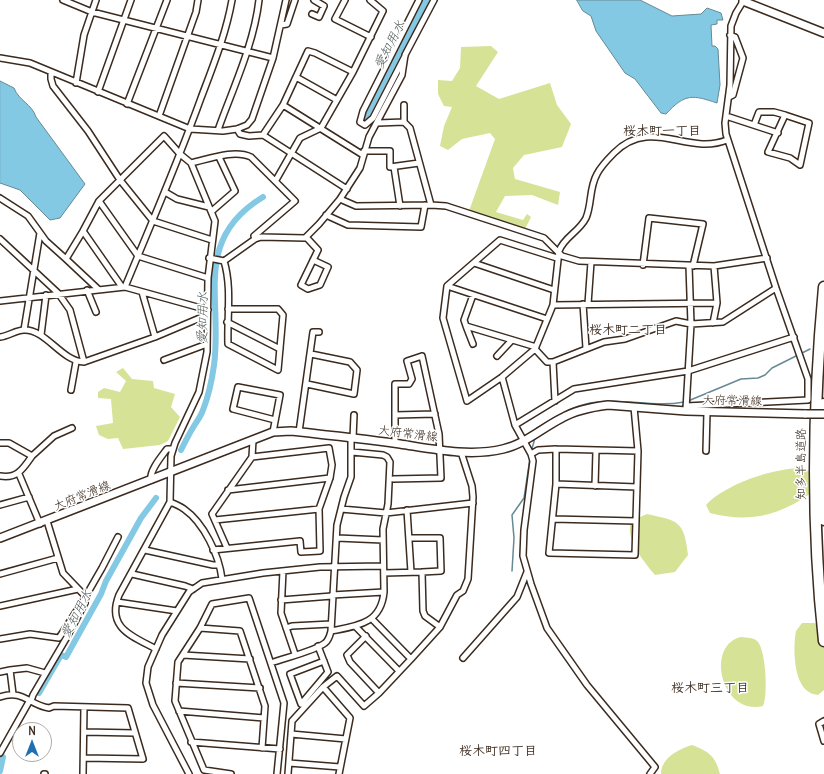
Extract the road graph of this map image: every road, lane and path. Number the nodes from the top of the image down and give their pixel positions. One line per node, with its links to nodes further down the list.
1 (63, 0): 16 (street)
2 (96, 0): 16 (street)
3 (131, 0): 18 (street)
4 (167, 0): 20 (street)
5 (198, 0): 23 (street)
6 (232, 0): 25 (street)
7 (259, 0): 26 (street)
8 (286, 0): 19 (street)
9 (295, 0): 19 (street)
10 (314, 0): 17 (street)
11 (345, 0): 24 (street)
12 (370, 0): 24 (street)
13 (419, 0): 27 (street)
14 (434, 0): 27 (street)
15 (743, 0): 21 (main road); 22 (street)
16 (92, 12): 18 (street); 33 (street)
17 (312, 14)
18 (124, 20): 20 (street); 34 (street)
19 (281, 25): 29 (street)
20 (156, 28): 23 (street); 37 (street)
21 (824, 33)
22 (730, 35): 35 (street); 35 (street)
23 (188, 36): 25 (street); 41 (street)
24 (371, 37): 31 (street)
25 (221, 45): 26 (street); 47 (street)
26 (246, 51): 29 (street); 49 (street)
27 (406, 55): 44 (street)
28 (0, 58): 30 (street)
29 (273, 58): 48 (street)
30 (52, 72): 33 (street); 60 (street)
31 (353, 72): 32 (street); 36 (street)
32 (296, 77): 36 (street); 38 (street)
33 (76, 83): 34 (street)
34 (98, 92): 37 (street)
35 (729, 97): 42 (street)
36 (337, 100): 46 (street)
37 (128, 104): 41 (street)
38 (283, 105): 46 (street); 51 (street)
39 (404, 105): 43 (street)
40 (785, 115): 45 (street); 50 (street); 50 (street)
41 (159, 116): 47 (street)
42 (726, 116): 45 (street); 52 (street)
43 (404, 122): 44 (street); 58 (street)
44 (378, 124): 54 (street)
45 (754, 125): 50 (street)
46 (321, 128): 53 (street); 54 (street)
47 (190, 129): 49 (street); 55 (street)
48 (237, 129): 49 (street); 51 (street)
49 (218, 130)
50 (778, 132)
51 (263, 134): 53 (street)
52 (727, 140): 79 (street); 82 (street)
53 (290, 153): 61 (street); 62 (street)
54 (364, 153): 59 (street); 62 (street)
55 (180, 154): 57 (street); 60 (street); 63 (street)
56 (219, 156): 57 (street); 61 (street); 70 (street)
57 (191, 163): 70 (street)
58 (419, 163): 59 (street); 68 (street)
59 (394, 167): 69 (street)
60 (120, 180): 66 (street); 72 (street)
61 (276, 180): 77 (street)
62 (347, 189): 65 (street)
63 (165, 192): 70 (street); 72 (street)
64 (0, 198): 74 (street)
65 (340, 199): 69 (street); 71 (street)
66 (99, 201): 73 (street); 80 (street)
67 (425, 205): 68 (street); 69 (street); 71 (street)
68 (431, 205): 79 (street)
69 (400, 206)
70 (211, 209): 78 (street)
71 (326, 215): 75 (street)
72 (153, 221): 78 (street); 80 (street)
73 (83, 231): 83 (street); 95 (street)
74 (40, 233): 83 (street); 92 (street)
75 (306, 237): 77 (street); 86 (street)
76 (0, 239): 92 (street)
77 (255, 239): 85 (street)
78 (212, 240): 84 (street)
79 (559, 251): 81 (street); 87 (street)
80 (138, 256): 93 (street); 95 (street)
81 (557, 258): 88 (street); 100 (street)
82 (767, 258): 91 (street); 97 (street)
83 (66, 259): 98 (street)
84 (211, 259): 85 (street); 93 (street)
85 (223, 260): 111 (street)
86 (313, 260): 86 (street)
87 (591, 262): 89 (street); 109 (street)
88 (474, 263): 94 (street); 100 (street)
89 (643, 265): 90 (street); 90 (street)
90 (691, 266): 91 (street); 107 (street)
91 (714, 266): 108 (street)
92 (35, 271): 102 (street); 105 (street)
93 (208, 278): 113 (street)
94 (447, 286): 104 (street); 138 (street)
95 (124, 287): 98 (street); 101 (street)
96 (824, 287): 232 (highway, 知多半島道路)
97 (776, 288): 116 (street); 124 (street)
98 (98, 289): 99 (street)
99 (87, 290): 102 (street); 112 (street)
100 (554, 290): 110 (street)
101 (142, 292): 113 (street); 123 (street)
102 (58, 293): 103 (street); 135 (street)
103 (46, 295): 105 (street); 121 (street)
104 (473, 295): 114 (street); 118 (street)
105 (29, 297): 106 (street); 119 (street)
106 (0, 301)
107 (690, 302): 108 (street); 109 (street); 117 (street)
108 (717, 303): 116 (street)
109 (586, 304): 110 (street); 130 (street)
110 (553, 305): 114 (street)
111 (228, 309): 115 (street); 128 (street)
112 (96, 312)
113 (208, 313): 123 (street); 126 (street)
114 (547, 319): 129 (street)
115 (227, 322): 128 (street); 128 (street)
116 (713, 323): 117 (street)
117 (691, 324): 130 (street); 137 (street)
118 (466, 326): 125 (street); 127 (street)
119 (24, 330): 121 (street); 122 (street)
120 (319, 332): 131 (street)
121 (41, 335): 134 (street)
122 (0, 337)
123 (155, 337): 135 (street)
124 (794, 337): 137 (street); 144 (street)
125 (512, 340): 129 (street); 132 (street)
126 (207, 344): 133 (street); 160 (street)
127 (473, 344)
128 (280, 348)
129 (535, 348): 136 (street); 138 (street)
130 (586, 348): 136 (street)
131 (311, 354): 139 (street); 139 (street)
132 (497, 356)
133 (164, 360)
134 (76, 362): 135 (street); 140 (street)
135 (84, 362)
136 (553, 362): 141 (street)
137 (688, 371): 141 (street); 144 (street)
138 (502, 377): 151 (street)
139 (307, 384): 154 (street)
140 (71, 390)
141 (555, 401): 151 (street)
142 (824, 404): 191 (highway, 知多半島道路)
143 (634, 407): 144 (main road, 大府常滑線); 157 (main road, 大府常滑線); 164 (street)
144 (686, 409): 145 (main road, 大府常滑線)
145 (707, 412): 147 (main road, 大府常滑線, bridge); 165 (street)
146 (435, 414): 149 (street); 149 (street); 162 (street)
147 (824, 414)
148 (354, 415): 155 (street)
149 (395, 415): 159 (street)
150 (275, 420): 150 (street); 153 (street)
151 (515, 425): 157 (street)
152 (72, 428): 169 (street)
153 (273, 432): 154 (main road, 大府常滑線); 156 (main road, 大府常滑線)
154 (299, 432): 155 (main road, 大府常滑線)
155 (352, 438): 159 (main road, 大府常滑線); 166 (street)
156 (253, 440): 170 (street); 171 (main road, 大府常滑線)
157 (523, 441): 167 (main road, 大府常滑線); 168 (street)
158 (0, 443): 169 (street)
159 (395, 444): 162 (main road, 大府常滑線)
160 (173, 449): 171 (street); 176 (street)
161 (556, 449): 163 (street); 168 (street); 177 (street)
162 (440, 450): 167 (main road, 大府常滑線); 175 (street)
163 (596, 450): 164 (street); 178 (street)
164 (638, 451): 179 (street)
165 (706, 451)
166 (352, 452): 186 (street); 188 (street)
167 (461, 452): 183 (street)
168 (531, 454): 209 (street)
169 (32, 456): 172 (street)
170 (252, 457): 174 (street); 180 (street)
171 (171, 472): 176 (main road, 大府常滑線); 182 (street)
172 (19, 474): 173 (street); 181 (street)
173 (0, 476)
174 (330, 478): 180 (street); 185 (street)
175 (393, 479)
176 (151, 480): 193 (main road, 大府常滑線)
177 (556, 484): 178 (street); 189 (street)
178 (594, 486): 179 (street)
179 (637, 487): 192 (street)
180 (228, 490): 190 (street)
181 (29, 497): 184 (street); 193 (street)
182 (170, 502): 200 (street); 201 (street)
183 (473, 503): 187 (street); 226 (street)
184 (0, 505)
185 (319, 509): 190 (street); 199 (street)
186 (341, 509): 188 (street); 196 (street)
187 (407, 510): 188 (street); 197 (street)
188 (386, 513): 198 (street)
189 (553, 519): 192 (street); 192 (street)
190 (215, 520): 199 (street)
191 (824, 520)
192 (636, 521)
193 (43, 523): 195 (main road, 大府常滑線); 202 (street)
194 (118, 537): 218 (street)
195 (0, 538)
196 (338, 538): 198 (street); 204 (street)
197 (410, 538): 207 (street); 208 (street)
198 (383, 540): 205 (street)
199 (227, 548): 201 (street)
200 (145, 550): 203 (street); 212 (street)
201 (213, 550): 203 (street)
202 (58, 558): 211 (street); 214 (street)
203 (218, 565): 213 (street)
204 (334, 566): 205 (street); 206 (street); 217 (street)
205 (383, 566): 210 (street)
206 (283, 571): 213 (street); 219 (street)
207 (411, 572): 208 (street); 210 (street)
208 (422, 572): 226 (street)
209 (528, 572): 237 (street); 275 (street)
210 (384, 573): 216 (street)
211 (0, 574)
212 (132, 574): 215 (street); 220 (street)
213 (222, 579): 215 (street)
214 (78, 589): 218 (street); 221 (street)
215 (193, 590): 222 (street)
216 (384, 592): 217 (street); 223 (street)
217 (332, 595): 219 (street); 224 (street)
218 (84, 599): 231 (street); 245 (street)
219 (281, 600): 228 (street)
220 (117, 602): 222 (street); 234 (street)
221 (0, 606)
222 (177, 611): 234 (street)
223 (372, 619): 225 (street); 239 (street)
224 (331, 624): 228 (street); 229 (street)
225 (355, 626): 229 (street); 230 (street)
226 (440, 627): 239 (street)
227 (200, 628): 236 (street); 238 (street); 241 (street)
228 (286, 628): 235 (street)
229 (331, 631): 233 (street)
230 (366, 636): 243 (street); 249 (street)
231 (0, 639)
232 (824, 640)
233 (318, 646): 235 (street); 240 (street)
234 (156, 649): 270 (street)
235 (295, 654): 241 (street)
236 (183, 655): 238 (street); 246 (street)
237 (463, 658)
238 (250, 659): 248 (street)
239 (411, 659): 243 (street)
240 (324, 661): 240 (street)
241 (271, 663): 264 (street)
242 (10, 670): 244 (street); 245 (street); 250 (street)
243 (399, 671): 249 (street)
244 (0, 672)
245 (45, 673): 252 (street)
246 (176, 682): 248 (street); 254 (street)
247 (323, 687): 249 (street); 259 (street); 260 (street)
248 (260, 688): 255 (street)
249 (378, 693)
250 (13, 694): 251 (street); 252 (street)
251 (0, 697)
252 (31, 700): 253 (street); 265 (street)
253 (84, 708): 257 (street); 258 (street)
254 (179, 711): 255 (street); 262 (street)
255 (264, 718): 263 (street)
256 (824, 721): 261 (street)
257 (84, 732): 258 (street); 266 (street)
258 (135, 733): 266 (street)
259 (291, 734): 260 (street); 267 (street)
260 (346, 739): 268 (street)
261 (824, 741)
262 (191, 742): 263 (street); 271 (street)
263 (262, 748): 264 (street)
264 (280, 750): 272 (street)
265 (0, 753)
266 (84, 758): 269 (street)
267 (289, 763): 268 (street); 273 (street)
268 (340, 767): 274 (street)
269 (83, 774)
270 (189, 774)
271 (231, 774)
272 (277, 774)
273 (288, 774)
274 (339, 774)
275 (650, 774)

